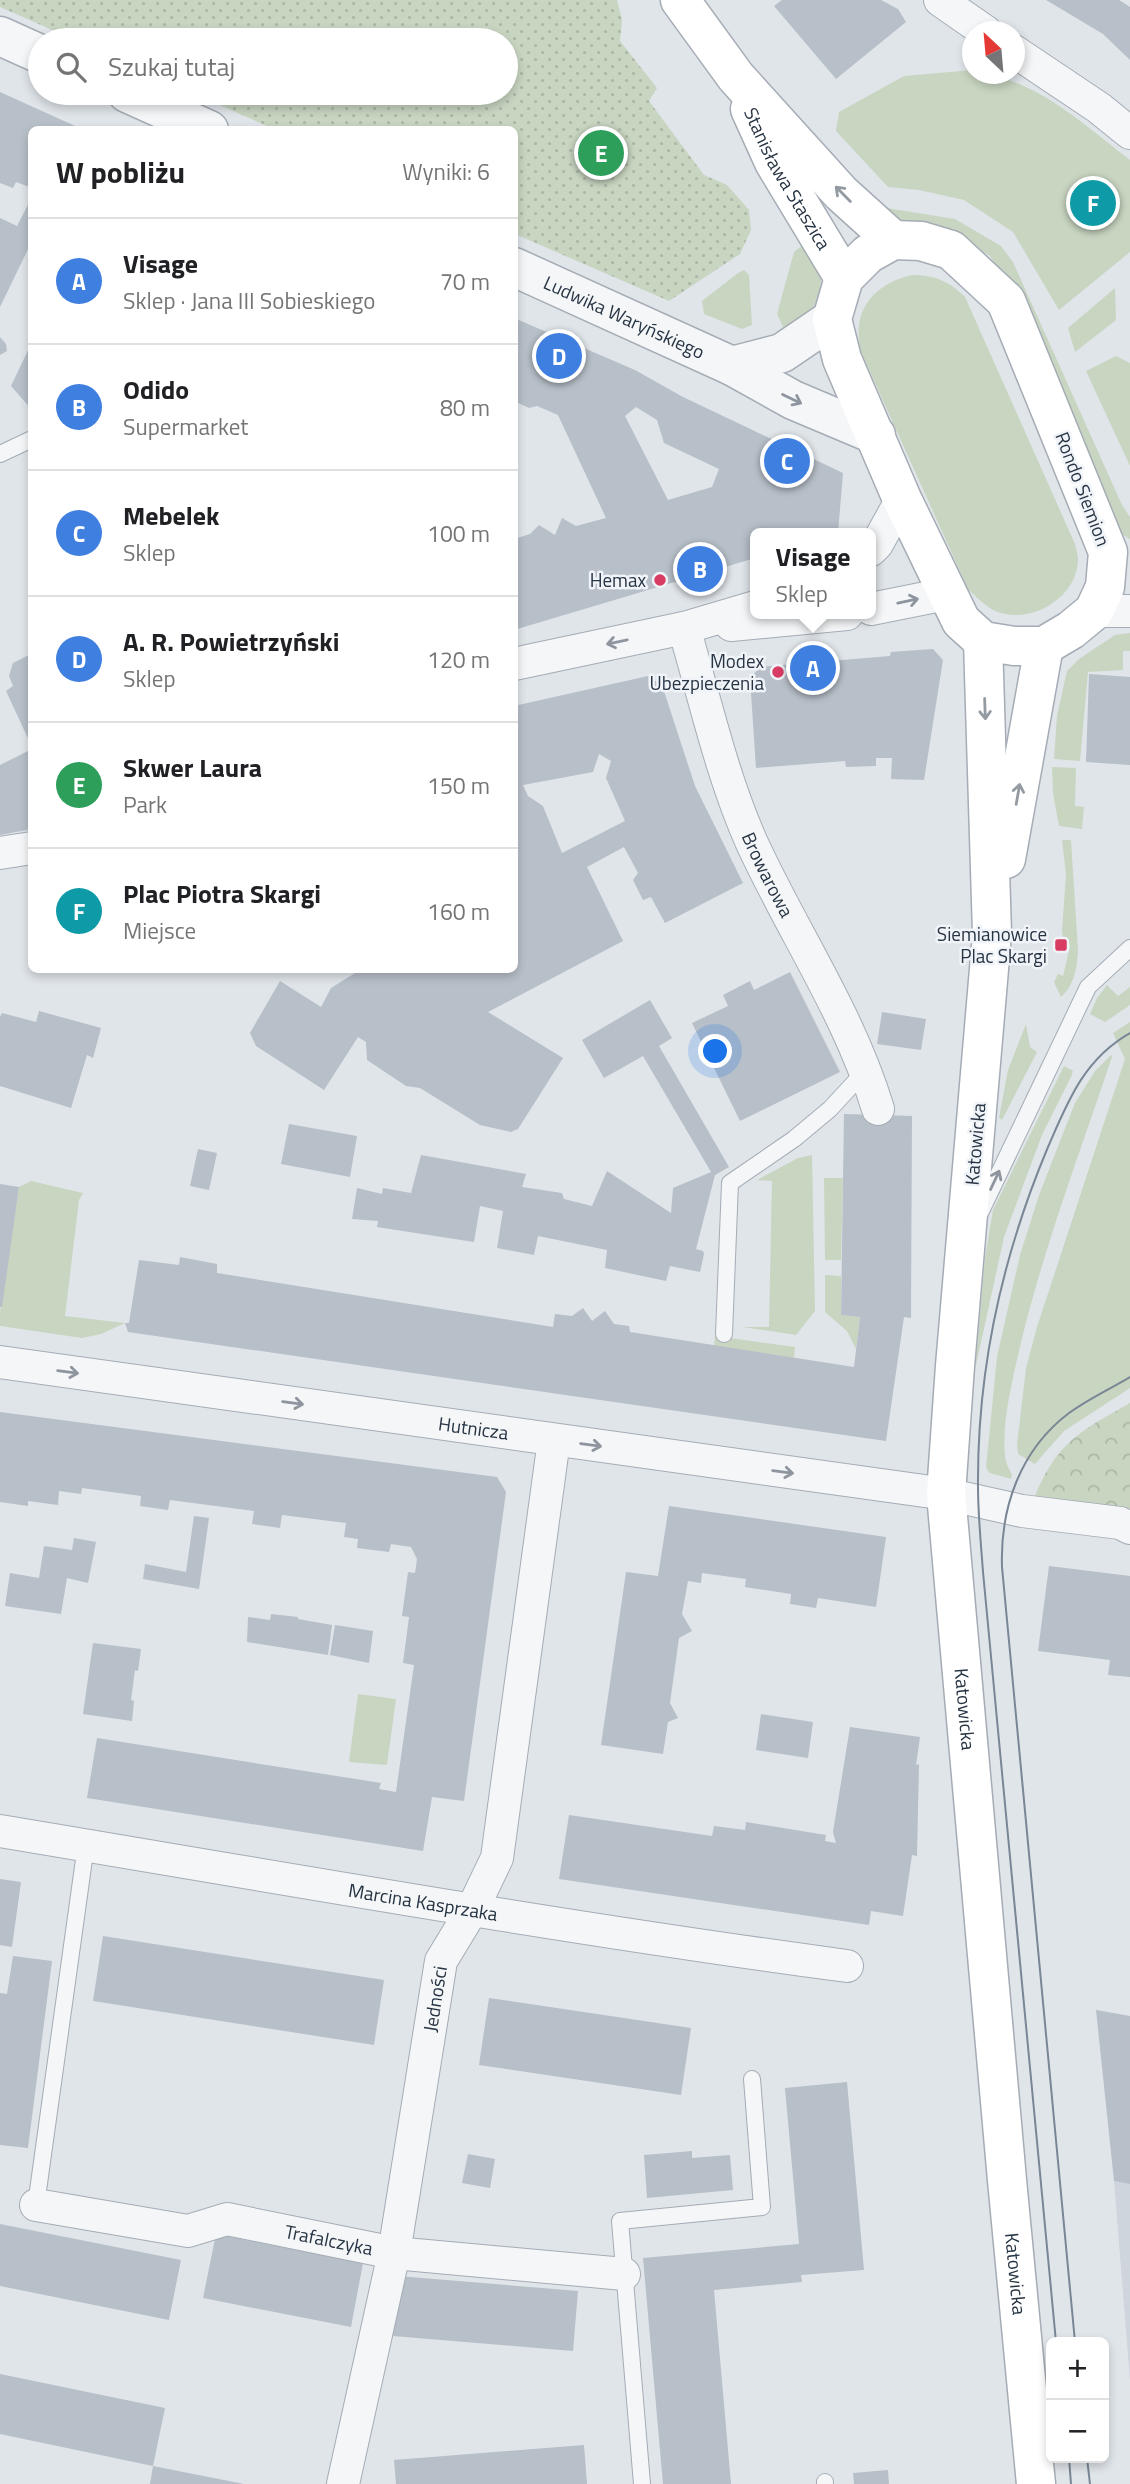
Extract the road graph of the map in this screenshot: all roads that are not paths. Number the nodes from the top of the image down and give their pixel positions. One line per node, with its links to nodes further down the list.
1 (680, 0): 7 (main road, Stanisława Staszica)
2 (940, 0): 3 (street)
3 (970, 21)
4 (0, 36): 5 (street)
5 (28, 49)
6 (1025, 58): 10 (street)
7 (736, 77): 11 (main road, Stanisława Staszica, one-way to 7); 13 (main road, Stanisława Staszica)
8 (154, 105): 9 (street)
9 (200, 126)
10 (1130, 133)
11 (893, 240): 13 (main road); 21 (main road, Rondo Siemion)
12 (518, 269): 15 (street, Ludwika Waryńskiego)
13 (844, 278): 14 (main road)
14 (832, 319): 15 (street); 16 (main road)
15 (732, 366): 16 (street, Ludwika Waryńskiego, one-way to 16)
16 (876, 435): 19 (main road)
17 (28, 441): 18 (lane)
18 (0, 454)
19 (902, 499): 20 (street); 22 (main road)
20 (876, 545)
21 (1119, 555): 25 (main road, Rondo Siemion)
22 (946, 594): 24 (street, one-way to 22); 28 (main road)
23 (750, 608): 27 (street)
24 (876, 608)
25 (1112, 611): 29 (main road, Rondo Siemion)
26 (789, 619): 27 (street)
27 (684, 628): 30 (street, one-way to 30); 35 (street, Browarowa)
28 (983, 641): 29 (main road); 33 (main road, Katowicka, one-way to 33)
29 (1044, 646): 33 (main road, Katowicka, one-way to 29)
30 (518, 663)
31 (28, 849): 32 (street)
32 (0, 853)
33 (992, 934): 37 (main road, Katowicka)
34 (1130, 948): 37 (lane, one-way to 34)
35 (866, 1070): 36 (street, Browarowa); 38 (lane)
36 (878, 1109)
37 (966, 1242): 41 (main road, Katowicka)
38 (724, 1334)
39 (0, 1362): 40 (street, Hutnicza, one-way to 40)
40 (554, 1440): 41 (street, Hutnicza, one-way to 41); 45 (street, Jedności)
41 (946, 1494): 42 (street, Hutnicza); 53 (main road, Katowicka)
42 (1130, 1528)
43 (0, 1831): 44 (street, Marcina Kasprzaka)
44 (86, 1845): 45 (street, Marcina Kasprzaka); 48 (lane)
45 (472, 1910): 46 (street, Marcina Kasprzaka); 49 (street, Jedności)
46 (847, 1966)
47 (752, 2078): 50 (lane)
48 (36, 2205): 49 (street, Trafalczyka)
49 (394, 2253): 50 (street, Trafalczyka); 51 (street, Jedności)
50 (625, 2274): 52 (lane)
51 (343, 2484)
52 (642, 2484)
53 (1036, 2484)

